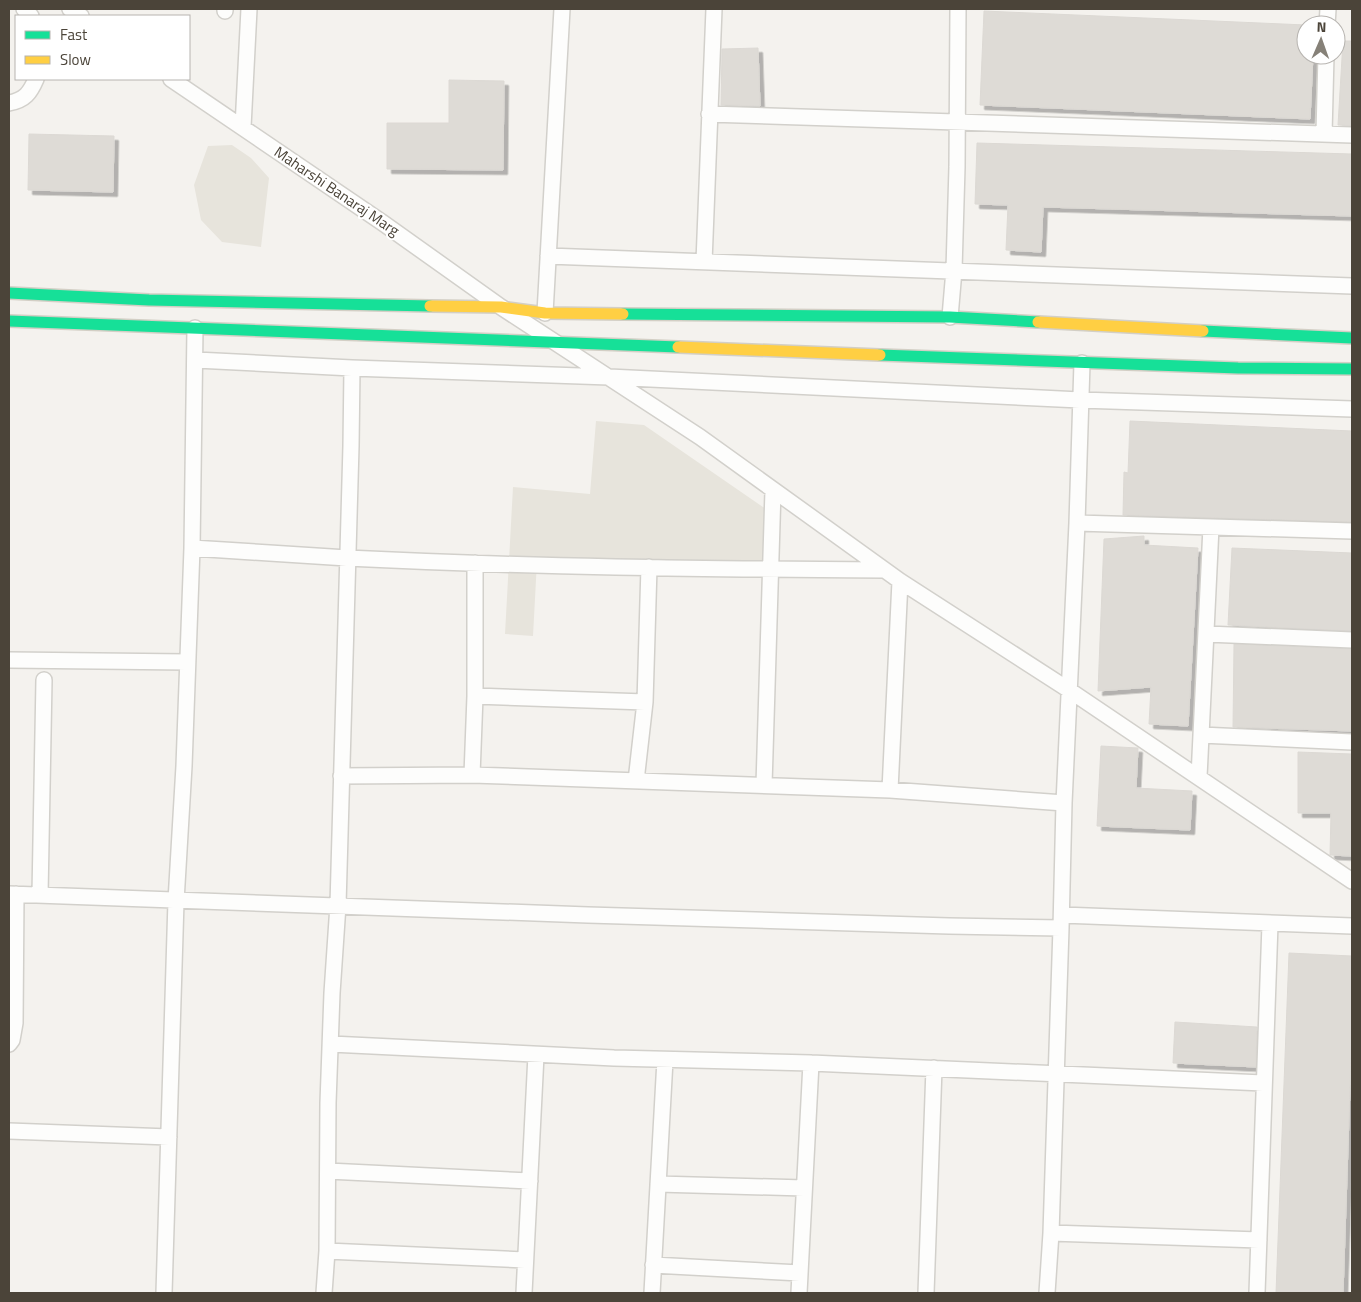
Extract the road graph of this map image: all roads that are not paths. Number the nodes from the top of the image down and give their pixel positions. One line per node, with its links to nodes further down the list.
1 (249, 9): 11 (street)
2 (562, 9): 14 (street)
3 (714, 9): 9 (street)
4 (958, 9): 10 (street)
5 (1326, 65): 12 (street)
6 (36, 80): 8 (street)
7 (172, 80): 11 (street, Maharshi Banaraj Marg)
8 (9, 103)
9 (709, 114): 10 (street); 15 (street)
10 (958, 121): 12 (street); 16 (street)
11 (243, 127): 19 (street, Maharshi Banaraj Marg)
12 (1324, 134): 13 (street)
13 (1352, 135)
14 (548, 256): 15 (street); 20 (street)
15 (704, 262): 16 (street)
16 (954, 270): 17 (street); 21 (street)
17 (1352, 286)
18 (9, 293): 19 (street)
19 (501, 307): 20 (street); 25 (street, Maharshi Banaraj Marg)
20 (545, 313): 21 (street)
21 (950, 316): 24 (street)
22 (9, 322): 23 (street)
23 (195, 328): 25 (street); 26 (street)
24 (1352, 338)
25 (554, 341): 27 (street); 30 (street, Maharshi Banaraj Marg)
26 (196, 360): 28 (street); 37 (street)
27 (1082, 363): 29 (street); 31 (street)
28 (352, 368): 30 (street); 38 (street)
29 (1352, 369)
30 (609, 377): 31 (street); 33 (street, Maharshi Banaraj Marg)
31 (1080, 400): 32 (street); 34 (street)
32 (1352, 409)
33 (773, 490): 41 (street); 42 (street, Maharshi Banaraj Marg)
34 (1077, 523): 35 (street); 49 (street)
35 (1212, 527): 36 (street); 44 (street)
36 (1352, 531)
37 (192, 548): 38 (street); 47 (street)
38 (347, 558): 39 (street); 54 (street)
39 (476, 563): 40 (street); 50 (street)
40 (649, 567): 41 (street); 51 (street)
41 (771, 569): 42 (street); 58 (street)
42 (884, 570): 43 (street, Maharshi Banaraj Marg)
43 (900, 581): 49 (street, Maharshi Banaraj Marg); 59 (street)
44 (1207, 634): 45 (street); 52 (street)
45 (1352, 640)
46 (9, 660): 47 (street)
47 (187, 662): 64 (street)
48 (44, 680): 63 (street)
49 (1069, 690): 56 (street, Maharshi Banaraj Marg); 60 (street)
50 (475, 696): 51 (street); 55 (street)
51 (645, 702): 57 (street)
52 (1201, 735): 53 (street); 56 (street)
53 (1352, 742)
54 (341, 776): 55 (street); 65 (street)
55 (472, 776): 57 (street)
56 (1199, 777): 61 (street, Maharshi Banaraj Marg)
57 (636, 781): 58 (street)
58 (764, 785): 59 (street)
59 (890, 790): 60 (street)
60 (1064, 803): 66 (street)
61 (1352, 881)
62 (12, 894): 63 (street); 69 (street)
63 (40, 895): 64 (street)
64 (176, 901): 65 (street); 78 (street)
65 (338, 905): 66 (street); 70 (street)
66 (1062, 922): 67 (street); 75 (street)
67 (1270, 924): 68 (street); 76 (street)
68 (1352, 926)
69 (9, 1044)
70 (330, 1044): 71 (street); 79 (street)
71 (536, 1055): 72 (street); 80 (street)
72 (664, 1060): 73 (street); 81 (street)
73 (811, 1063): 74 (street); 82 (street)
74 (934, 1068): 75 (street); 94 (street)
75 (1056, 1073): 76 (street); 83 (street)
76 (1263, 1083): 84 (street)
77 (9, 1131): 78 (street)
78 (169, 1137): 89 (street)
79 (328, 1171): 80 (street); 85 (street)
80 (530, 1181): 86 (street)
81 (658, 1184): 82 (street); 87 (street)
82 (804, 1188): 88 (street)
83 (1051, 1233): 84 (street); 95 (street)
84 (1259, 1240): 96 (street)
85 (327, 1251): 86 (street); 90 (street)
86 (525, 1260): 91 (street)
87 (653, 1265): 88 (street); 92 (street)
88 (800, 1273): 93 (street)
89 (164, 1293)
90 (324, 1293)
91 (524, 1293)
92 (652, 1293)
93 (799, 1293)
94 (926, 1293)
95 (1047, 1293)
96 (1257, 1293)

